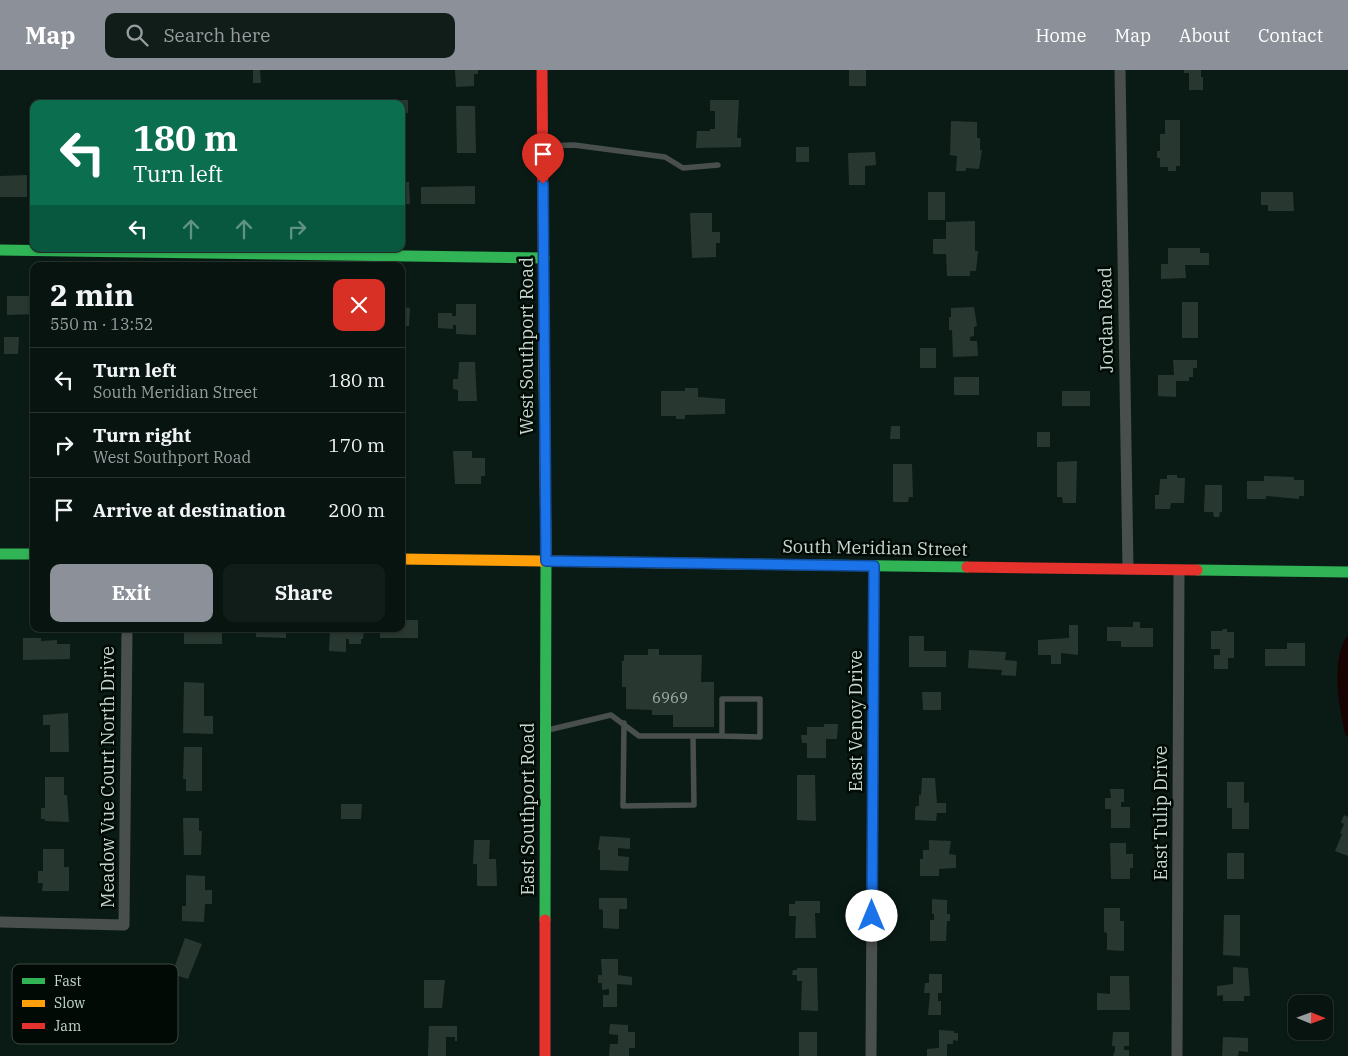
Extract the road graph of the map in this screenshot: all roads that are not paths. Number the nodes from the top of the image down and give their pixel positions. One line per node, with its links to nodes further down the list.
1 (542, 70): 3 (main road, West Southport Road)
2 (1120, 70): 14 (street, Jordan Road)
3 (543, 146): 4 (lane); 8 (main road, West Southport Road)
4 (718, 165)
5 (0, 250): 6 (main road)
6 (30, 250)
7 (136, 252): 8 (main road)
8 (544, 258): 12 (main road, West Southport Road)
9 (0, 554): 10 (main road)
10 (30, 554)
11 (405, 559): 12 (main road, South Meridian Street)
12 (546, 561): 13 (main road, South Meridian Street); 19 (main road, East Southport Road)
13 (874, 566): 14 (main road, South Meridian Street); 24 (street, East Venoy Drive)
14 (1128, 569): 15 (main road, South Meridian Street)
15 (1180, 570): 16 (main road, South Meridian Street); 25 (street, East Tulip Drive)
16 (1348, 572)
17 (127, 632): 22 (street, Meadow Vue Court North Drive)
18 (624, 723): 19 (lane); 21 (lane); 21 (lane)
19 (546, 730): 23 (main road, East Southport Road)
20 (722, 736): 20 (lane); 21 (lane)
21 (693, 737)
22 (0, 922)
23 (545, 1056)
24 (871, 1056)
25 (1177, 1056)

